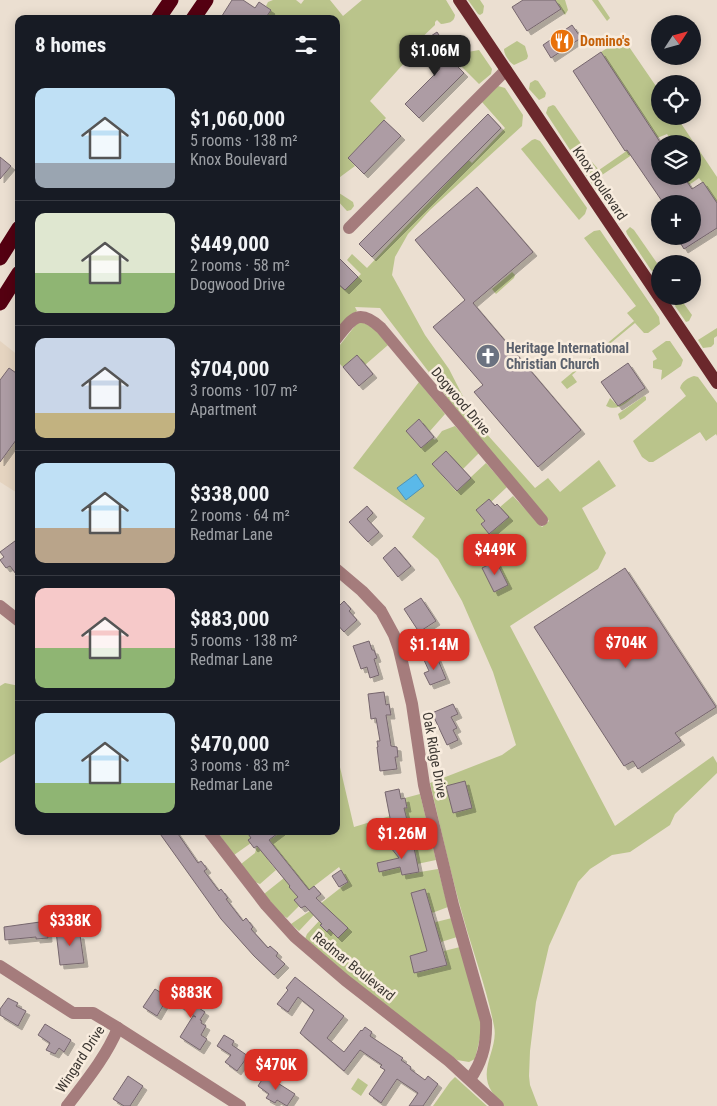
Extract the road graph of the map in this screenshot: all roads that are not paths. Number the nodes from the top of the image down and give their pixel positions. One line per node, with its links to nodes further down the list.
1 (170, 0): 4 (highway)
2 (206, 0): 5 (highway)
3 (459, 0): 6 (main road, Knox Boulevard)
4 (161, 15)
5 (196, 15)
6 (506, 70): 7 (street); 13 (main road, Knox Boulevard)
7 (349, 228)
8 (15, 234): 9 (highway)
9 (0, 258)
10 (15, 279): 11 (highway)
11 (0, 303)
12 (340, 334): 14 (street, Dogwood Drive)
13 (717, 383)
14 (542, 520)
15 (340, 572): 21 (street, Oak Ridge Drive)
16 (0, 606): 17 (street)
17 (15, 618)
18 (212, 835): 21 (street, Redmar Boulevard)
19 (0, 966): 20 (street)
20 (118, 1028): 22 (street, Wingard Drive); 23 (street)
21 (470, 1079): 24 (street, Redmar Boulevard)
22 (67, 1106)
23 (240, 1106)
24 (498, 1106)

